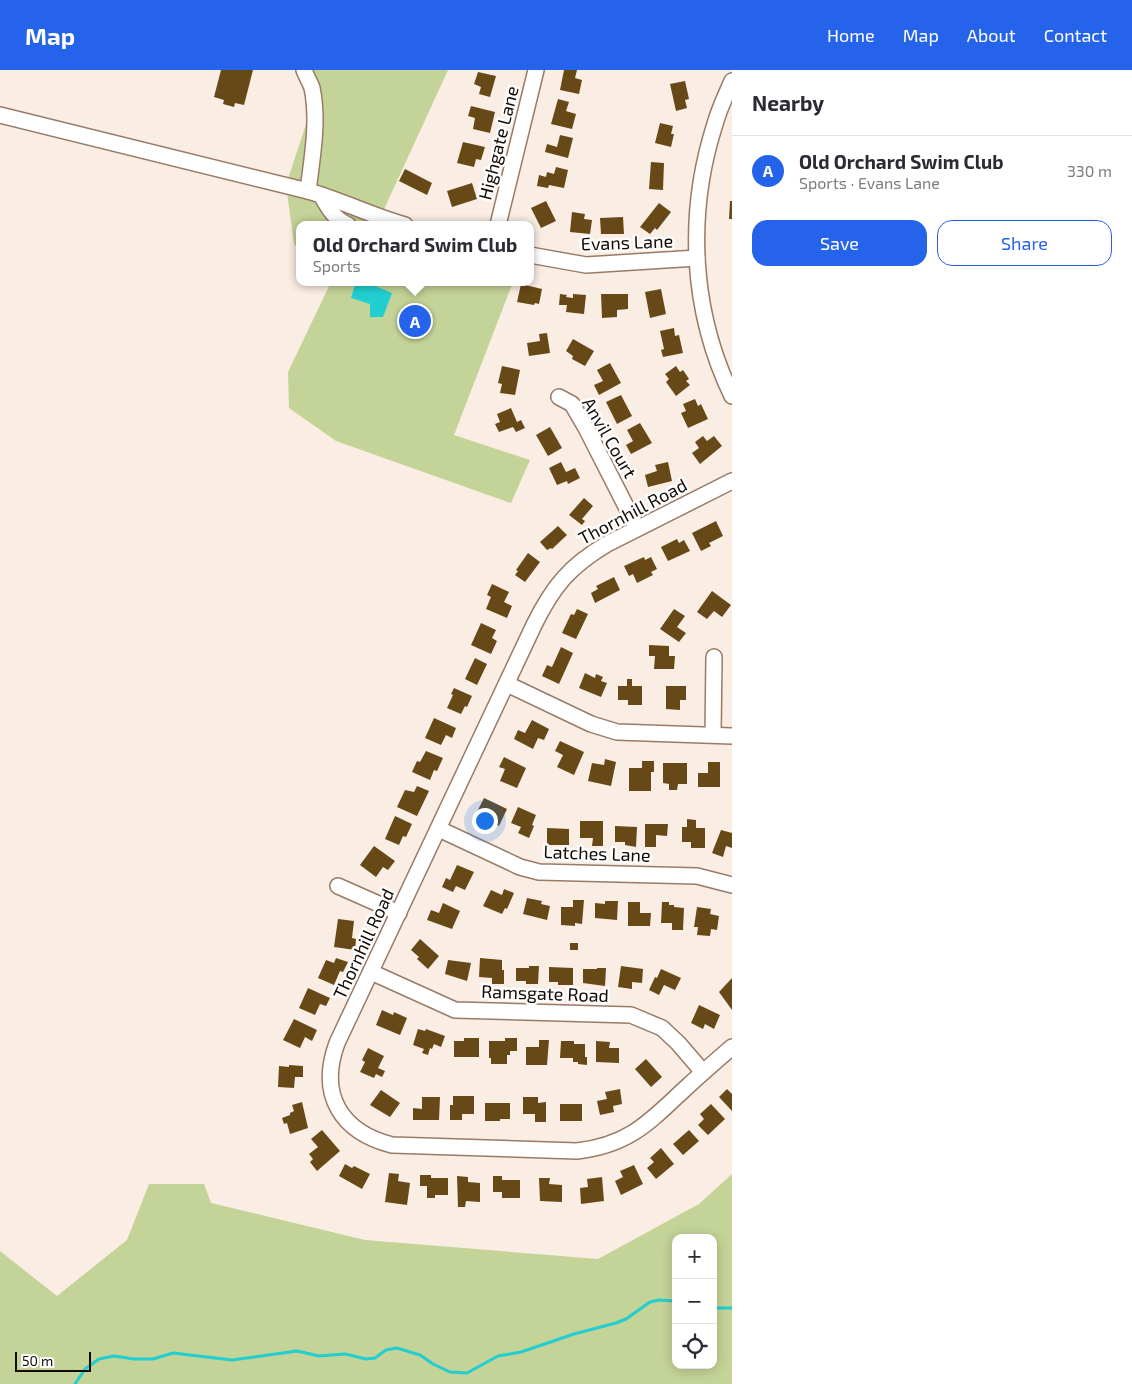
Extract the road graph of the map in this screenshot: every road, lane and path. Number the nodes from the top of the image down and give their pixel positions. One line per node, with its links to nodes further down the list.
1 (304, 70): 5 (street)
2 (536, 70): 8 (street, Highgate Lane)
3 (732, 81): 10 (street)
4 (0, 115): 5 (street)
5 (315, 193): 6 (street); 7 (street)
6 (340, 221)
7 (382, 221)
8 (499, 221)
9 (534, 256): 10 (street, Evans Lane)
10 (696, 258): 11 (street)
11 (731, 390)
12 (559, 397): 14 (street, Anvil Court)
13 (732, 481): 14 (street, Thornhill Road)
14 (637, 528): 16 (street, Thornhill Road)
15 (714, 657): 17 (street)
16 (507, 684): 17 (street); 19 (street, Thornhill Road)
17 (713, 734): 18 (street)
18 (732, 736)
19 (439, 829): 20 (street, Latches Lane); 22 (street, Thornhill Road)
20 (732, 885)
21 (338, 886): 22 (street)
22 (399, 913): 23 (street, Thornhill Road)
23 (372, 972): 25 (street, Ramsgate Road); 25 (street, Thornhill Road)
24 (732, 1047): 25 (street, Thornhill Road)
25 (704, 1072)

